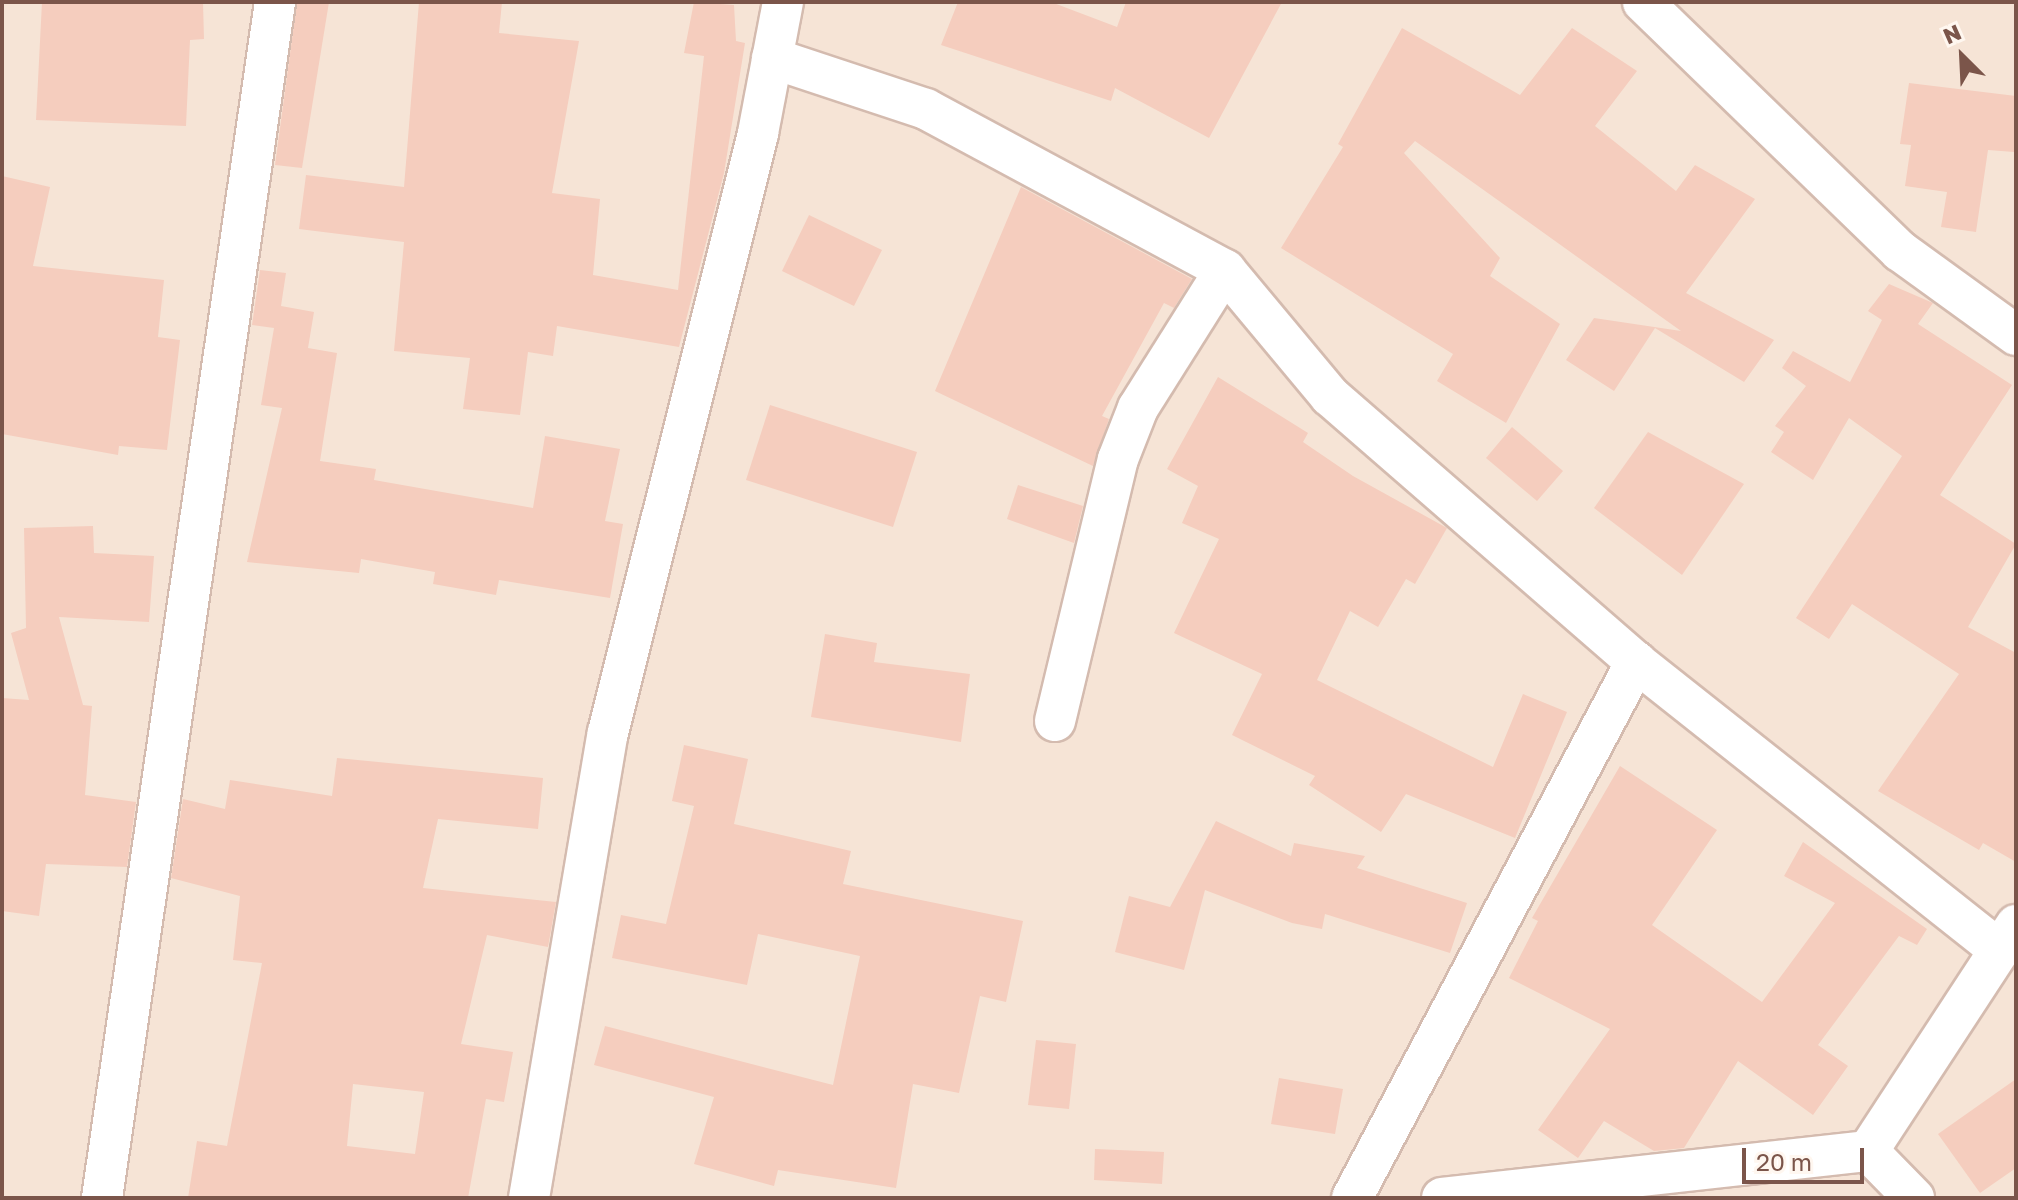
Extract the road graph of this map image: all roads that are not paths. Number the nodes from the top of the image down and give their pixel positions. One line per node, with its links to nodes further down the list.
1 (275, 2): 11 (street)
2 (783, 2): 4 (street)
3 (1643, 2): 6 (street)
4 (772, 58): 5 (street); 12 (street)
5 (1225, 270): 7 (street); 8 (street)
6 (2016, 335)
7 (1636, 662): 9 (street); 13 (street)
8 (1055, 721)
9 (2008, 938): 10 (street)
10 (1868, 1151): 14 (street); 15 (street)
11 (102, 1198)
12 (529, 1198)
13 (1352, 1198)
14 (1442, 1198)
15 (1914, 1198)

